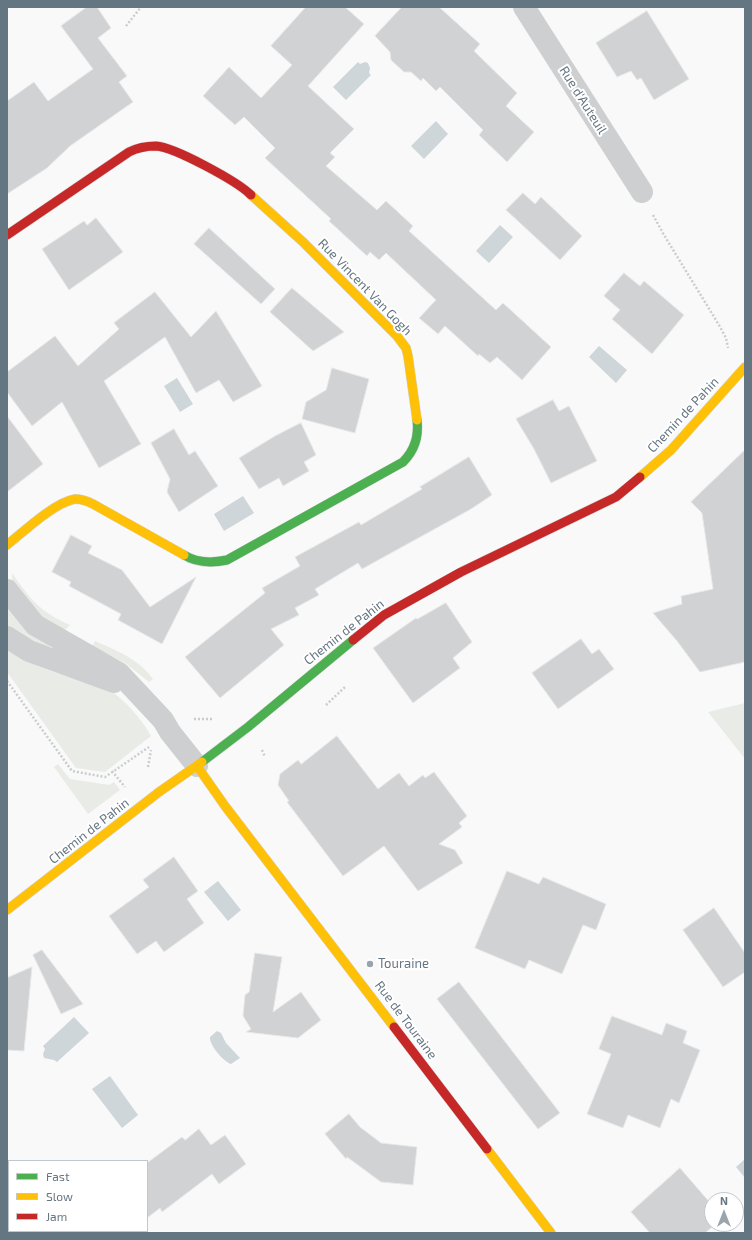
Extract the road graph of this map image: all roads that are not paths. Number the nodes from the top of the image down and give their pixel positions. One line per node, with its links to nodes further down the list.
1 (524, 7): 2 (street, Rue d'Auteuil)
2 (642, 192)
3 (7, 235): 5 (street, Rue Vincent Van Gogh)
4 (745, 367): 9 (street, Chemin de Pahin)
5 (7, 545)
6 (7, 590): 8 (street)
7 (7, 637): 8 (street)
8 (135, 690): 9 (street)
9 (197, 766): 10 (street, Chemin de Pahin); 11 (street, Rue de Touraine)
10 (7, 910)
11 (551, 1233)

